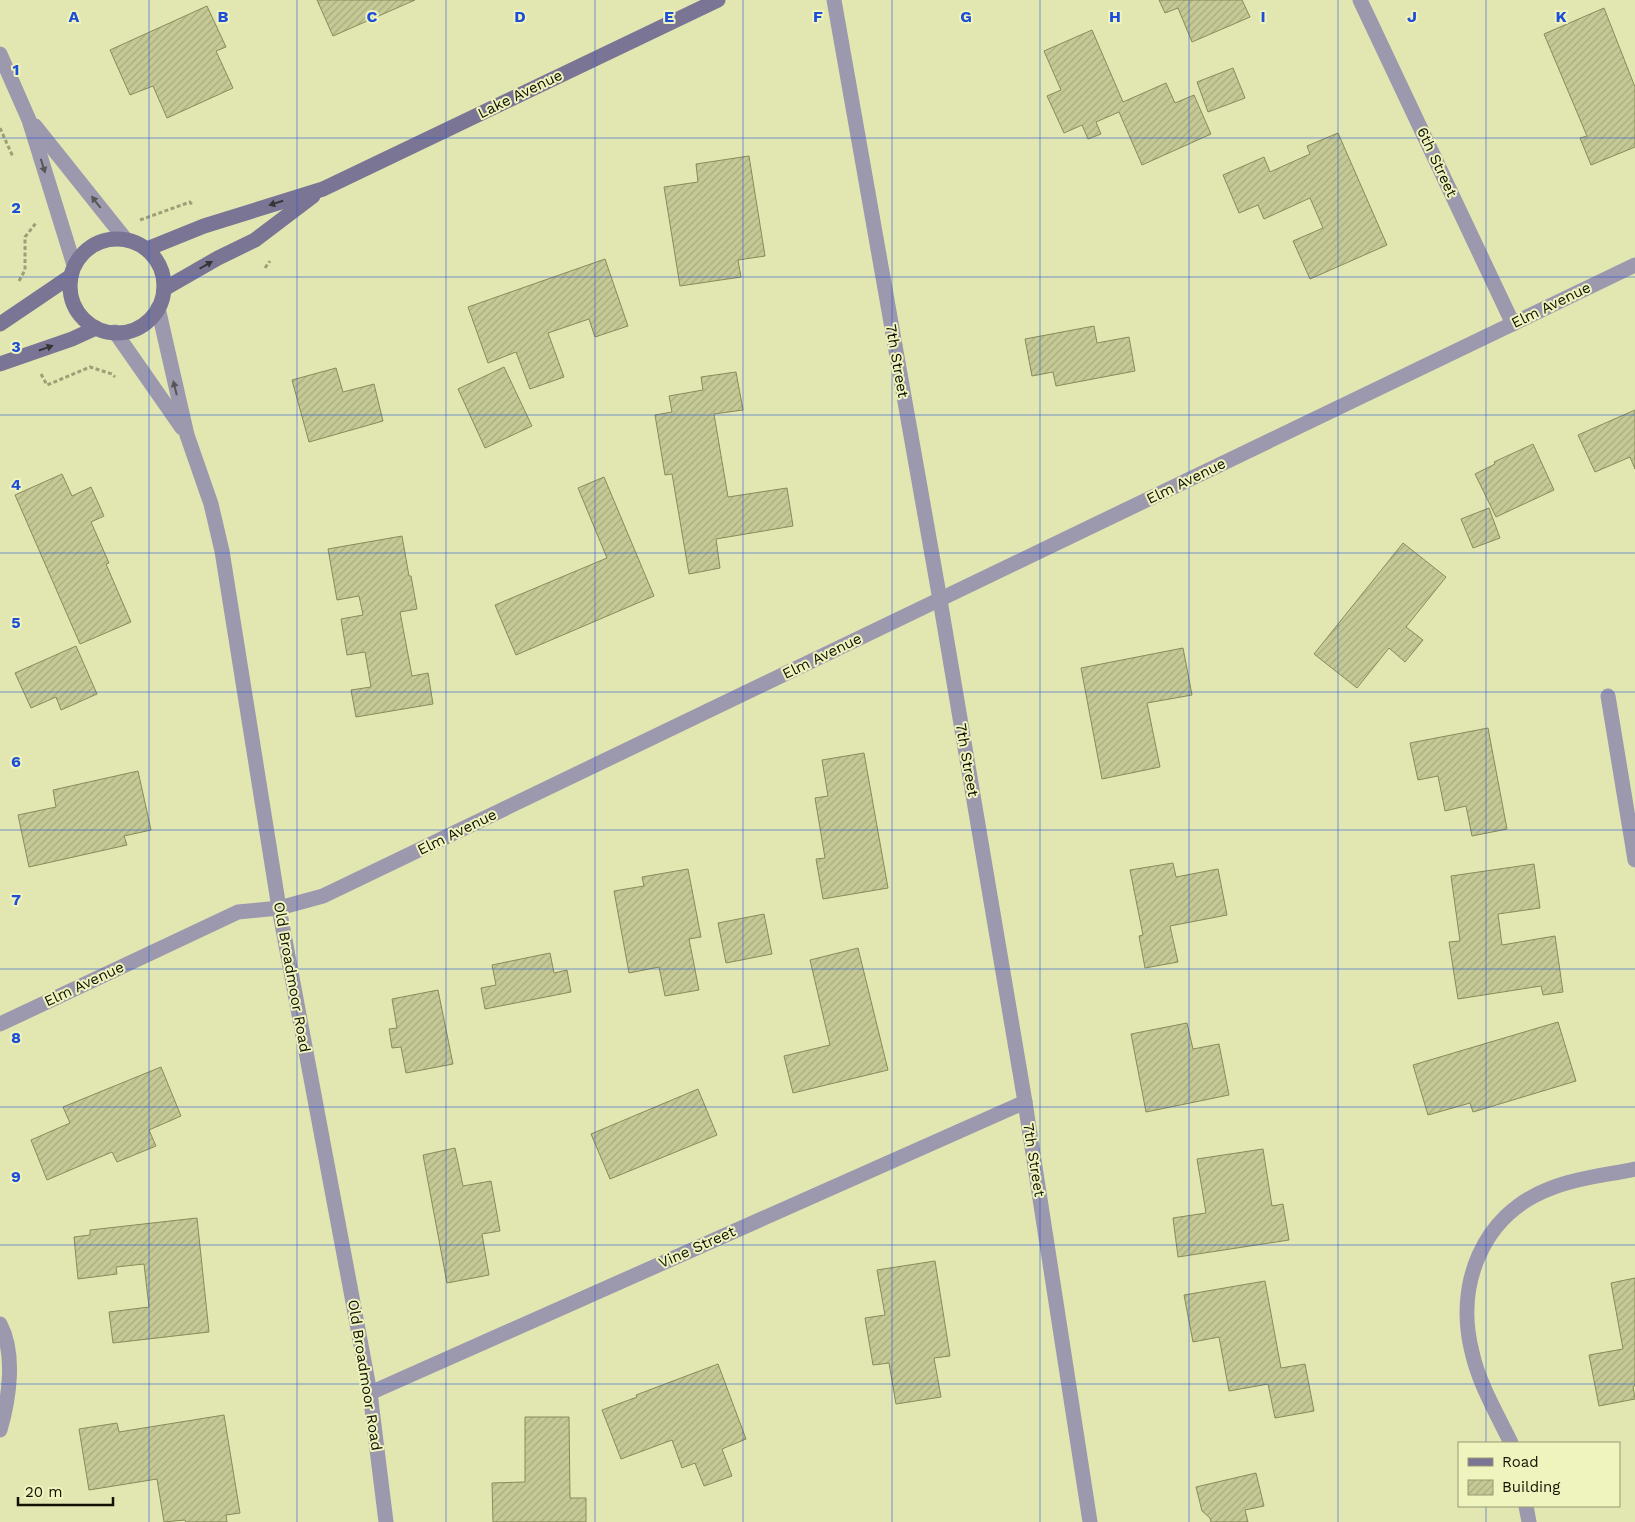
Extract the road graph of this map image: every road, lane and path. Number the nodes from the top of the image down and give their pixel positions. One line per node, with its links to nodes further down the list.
1 (718, 0): 8 (main road, Lake Avenue)
2 (834, 0): 27 (street, 7th Street)
3 (1360, 0): 20 (street, 6th Street)
4 (0, 54): 5 (street)
5 (29, 120): 12 (street, one-way to 5); 15 (street, one-way to 15)
6 (0, 128): 7 (path)
7 (16, 163)
8 (323, 189): 13 (main road, Lake Avenue, one-way to 13); 17 (main road, Lake Avenue, one-way to 8)
9 (195, 209): 11 (path)
10 (38, 219): 16 (path)
11 (137, 221)
12 (126, 240): 13 (main road); 15 (main road)
13 (147, 249): 17 (main road)
14 (1635, 265): 20 (street, Elm Avenue)
15 (73, 270): 19 (main road); 21 (main road)
16 (17, 285)
17 (164, 289): 18 (main road)
18 (158, 308): 22 (main road); 26 (street, Old Broadmoor Road, one-way to 18)
19 (0, 324)
20 (1514, 324): 27 (street, Elm Avenue)
21 (96, 328): 22 (main road); 23 (main road, one-way to 21)
22 (115, 332): 26 (street, Old Broadmoor Road)
23 (0, 364)
24 (33, 377): 25 (path)
25 (118, 379)
26 (187, 435): 30 (street, Old Broadmoor Road)
27 (940, 600): 30 (street, Elm Avenue); 32 (street, 7th Street)
28 (1608, 696): 29 (street)
29 (1635, 860)
30 (279, 908): 31 (street, Elm Avenue); 35 (street, Old Broadmoor Road)
31 (0, 1024)
32 (1025, 1102): 35 (street, Vine Street); 40 (street, 7th Street)
33 (1635, 1169): 37 (street)
34 (0, 1324): 36 (street)
35 (370, 1393): 39 (street, Old Broadmoor Road)
36 (0, 1430)
37 (1511, 1442)
38 (1526, 1507): 41 (street)
39 (386, 1522)
40 (1090, 1522)
41 (1529, 1522)

